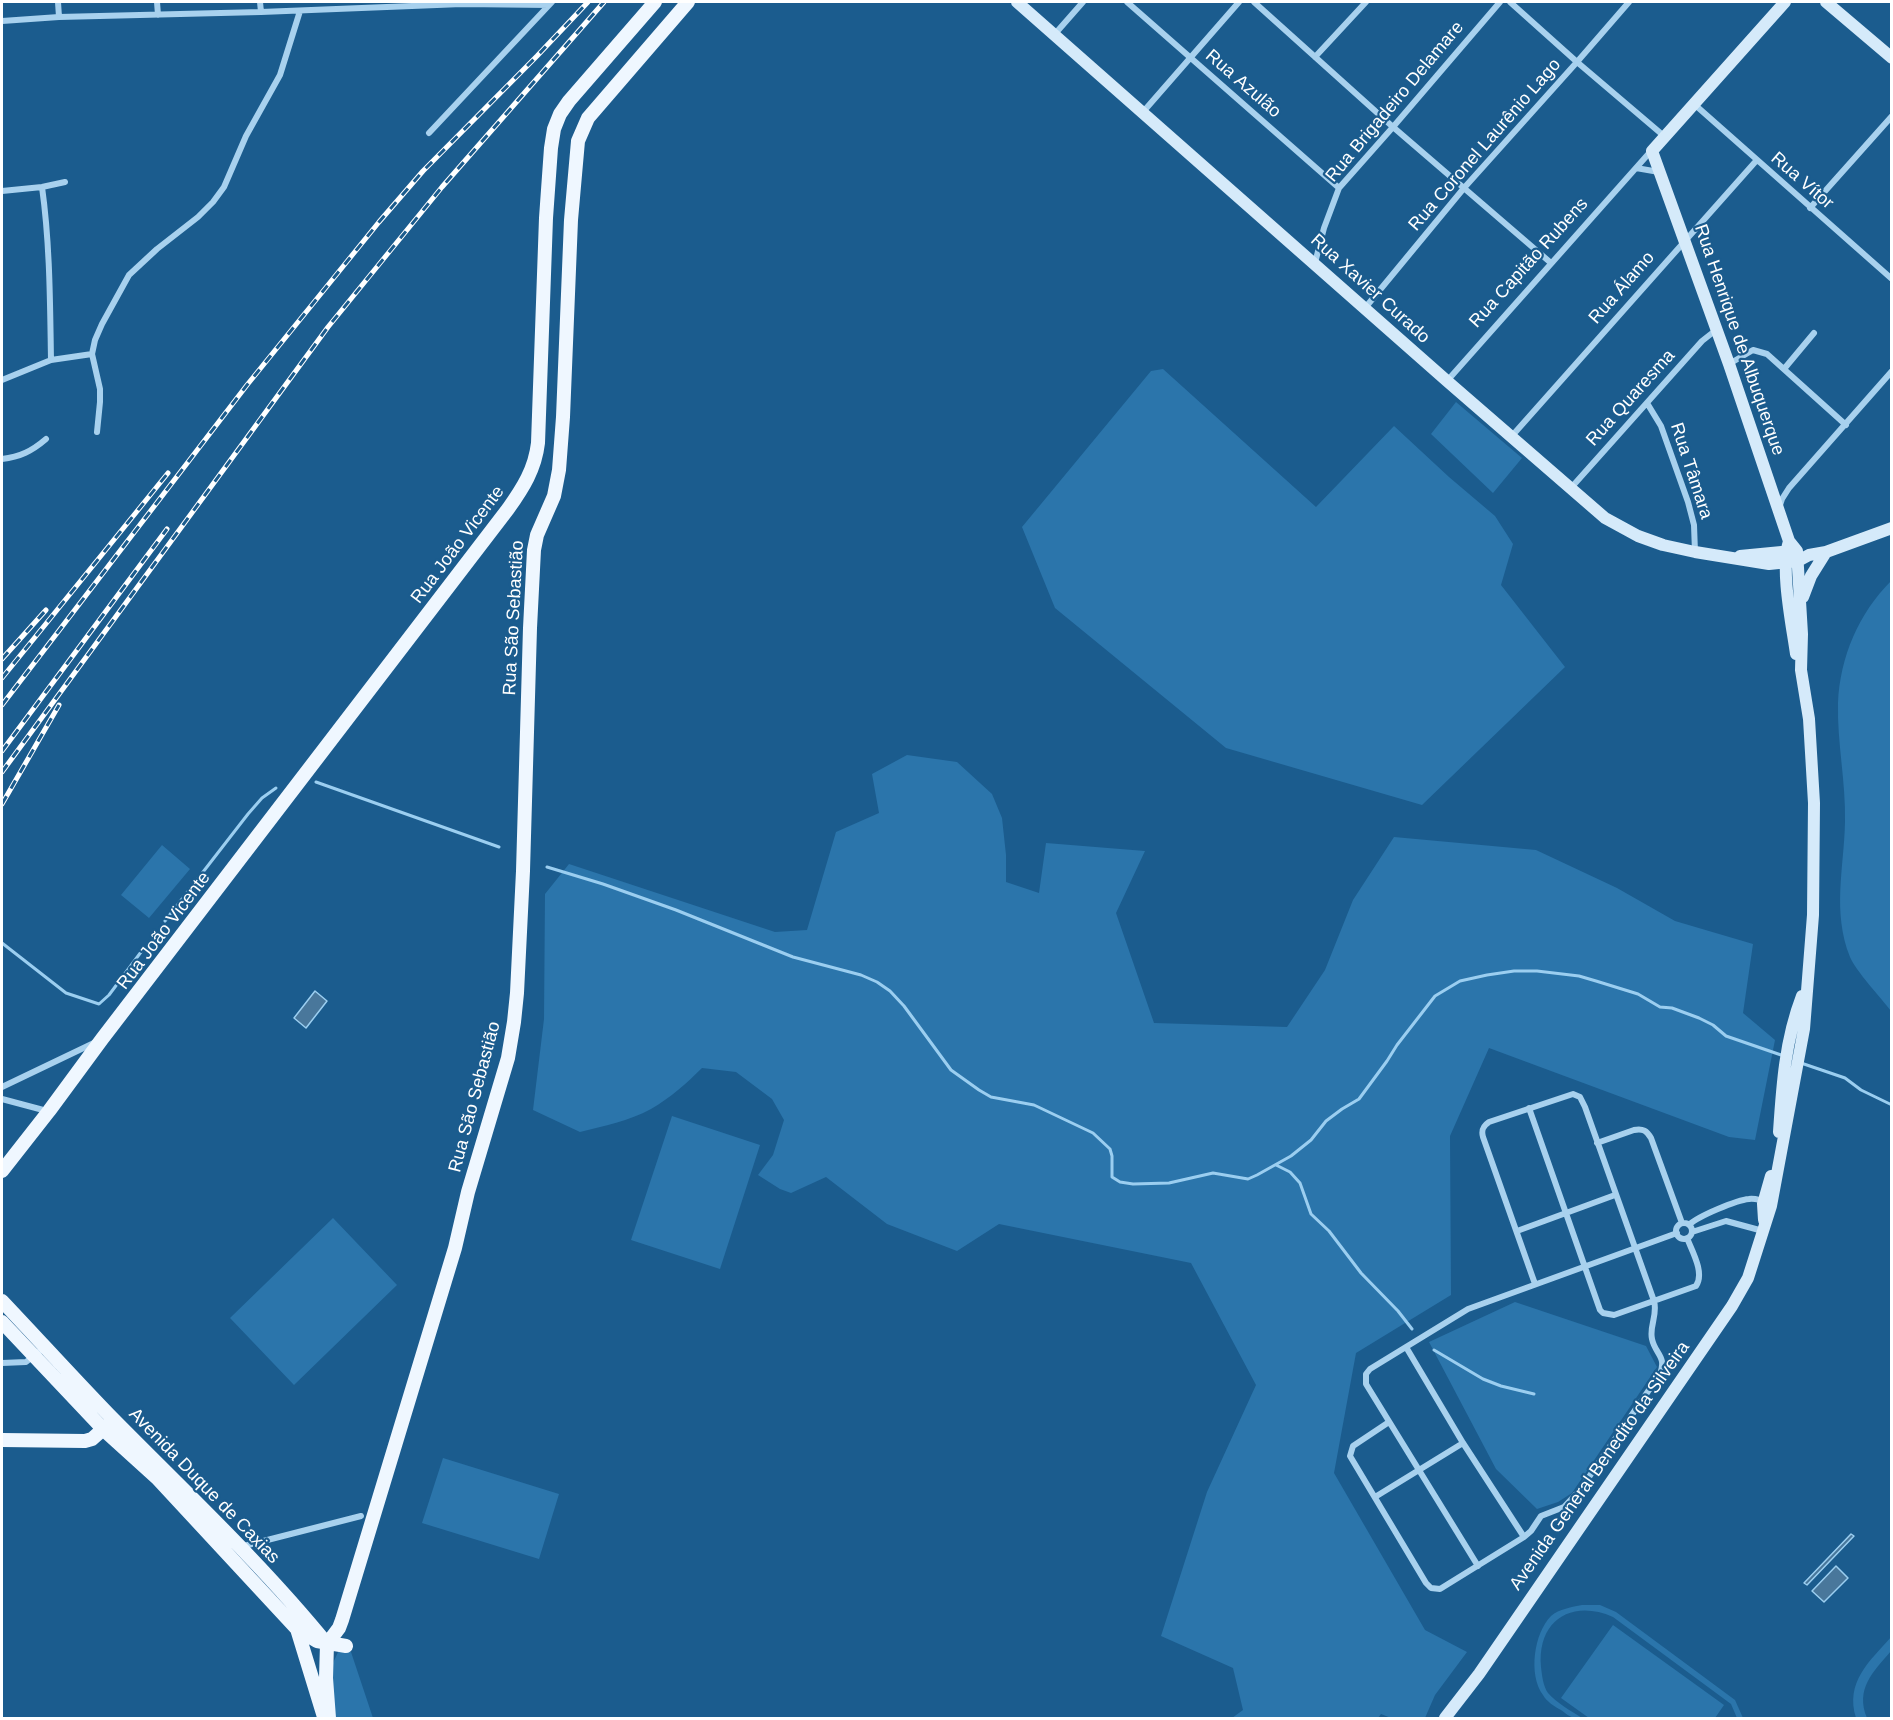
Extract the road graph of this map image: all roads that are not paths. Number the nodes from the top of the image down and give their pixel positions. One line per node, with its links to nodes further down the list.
1 (58, 2): 23 (street)
2 (157, 2): 22 (street)
3 (260, 2): 21 (street)
4 (655, 2): 30 (main road, Rua João Vicente)
5 (687, 2): 31 (main road)
6 (1017, 2): 25 (main road, Rua Xavier Curado)
7 (1083, 2): 25 (street)
8 (1127, 2): 27 (street, Rua Azulão)
9 (1239, 2): 27 (street)
10 (1254, 2): 26 (street)
11 (1366, 2): 26 (street)
12 (1500, 2): 35 (street, Rua Brigadeiro Delamare)
13 (1510, 2): 29 (street)
14 (1629, 2): 29 (street, Rua Coronel Laurênio Lago)
15 (1785, 2): 32 (main road, Rua Capitão Rubens)
16 (1826, 2): 28 (main road)
17 (462, 3): 18 (street); 19 (street)
18 (550, 3): 36 (street)
19 (357, 5): 20 (street)
20 (300, 11): 21 (street); 57 (street)
21 (261, 12): 22 (street)
22 (158, 15): 23 (street)
23 (59, 16): 24 (street)
24 (2, 21)
25 (1054, 35): 33 (main road, Rua Xavier Curado)
26 (1315, 57): 35 (street)
27 (1191, 58): 33 (street); 44 (street, Rua Azulão)
28 (1892, 58)
29 (1577, 62): 37 (street); 45 (street, Rua Coronel Laurênio Lago)
30 (598, 67): 31 (main road); 48 (main road, Rua João Vicente)
31 (611, 88): 49 (main road)
32 (1694, 104): 37 (main road, Rua Capitão Rubens); 39 (street, Rua Vítor)
33 (1143, 112): 51 (main road, Rua Xavier Curado)
34 (1892, 116): 47 (street)
35 (1393, 127): 44 (street, Rua Brigadeiro Delamare); 45 (street)
36 (429, 133)
37 (1665, 136): 38 (main road, Rua Capitão Rubens)
38 (1652, 151): 40 (street, Rua Capitão Rubens); 41 (main road, Rua Henrique de Albuquerque)
39 (1756, 161): 47 (street, Rua Vítor); 50 (street, Rua Álamo)
40 (1636, 168): 41 (street); 52 (street, Rua Capitão Rubens)
41 (1659, 172): 50 (main road, Rua Henrique de Albuquerque)
42 (65, 182): 43 (street)
43 (42, 186): 46 (street); 58 (street)
44 (1339, 188): 51 (street, Rua Brigadeiro Delamare)
45 (1464, 188): 52 (street); 54 (street, Rua Coronel Laurênio Lago)
46 (2, 191)
47 (1810, 208): 53 (street, Rua Vítor)
48 (546, 219): 49 (main road); 80 (main road, Rua João Vicente)
49 (571, 220): 115 (main road, Rua São Sebastião)
50 (1685, 240): 55 (main road, Rua Henrique de Albuquerque); 67 (street, Rua Álamo)
51 (1315, 263): 54 (main road, Rua Xavier Curado)
52 (1551, 263): 63 (street, Rua Capitão Rubens)
53 (1892, 279)
54 (1364, 308): 63 (main road, Rua Xavier Curado)
55 (1716, 330): 59 (main road, Rua Henrique de Albuquerque); 64 (street, Rua Quaresma)
56 (1814, 333): 60 (street)
57 (92, 354): 58 (street); 66 (street)
58 (51, 360): 62 (street)
59 (1729, 364): 60 (street); 70 (main road, Rua Henrique de Albuquerque)
60 (1784, 369): 65 (street)
61 (1892, 371): 65 (street)
62 (2, 380)
63 (1447, 381): 67 (main road, Rua Xavier Curado)
64 (1647, 403): 72 (street, Rua Quaresma); 75 (street, Rua Tâmara)
65 (1846, 424): 71 (street)
66 (97, 432)
67 (1512, 437): 72 (main road, Rua Xavier Curado)
68 (46, 439): 69 (street)
69 (2, 459)
70 (1771, 485): 71 (street); 73 (main road, Rua Henrique de Albuquerque)
71 (1789, 488): 73 (street)
72 (1570, 489): 75 (main road, Rua Xavier Curado)
73 (1779, 508): 77 (main road, Rua Henrique de Albuquerque)
74 (1892, 528): 76 (main road, Rua Xavier Curado)
75 (1695, 552): 77 (main road, Rua Xavier Curado)
76 (1826, 552): 77 (main road, Rua Xavier Curado); 78 (main road)
77 (1794, 554): 78 (main road, Avenida General Benedito da Silveira); 79 (main road, Avenida General Benedito da Silveira)
78 (1801, 607): 79 (main road, Avenida General Benedito da Silveira)
79 (1802, 670): 88 (main road, Avenida General Benedito da Silveira)
80 (102, 1040): 81 (street, Rua João Vicente); 84 (main road, Rua João Vicente)
81 (2, 1088)
82 (2, 1099): 84 (street)
83 (1529, 1108): 85 (street); 89 (street); 92 (street)
84 (49, 1111): 86 (main road, Rua João Vicente)
85 (1597, 1143): 87 (street); 91 (street)
86 (2, 1172)
87 (1616, 1195): 89 (street); 94 (street)
88 (1766, 1207): 90 (main road, Avenida General Benedito da Silveira); 91 (street)
89 (1566, 1214): 92 (street); 95 (street)
90 (1763, 1228): 91 (street); 118 (main road, Avenida General Benedito da Silveira)
91 (1688, 1229): 93 (street); 93 (street); 98 (street)
92 (1517, 1231): 96 (street)
93 (1677, 1233): 94 (street)
94 (1635, 1248): 95 (street); 98 (street)
95 (1585, 1266): 96 (street); 98 (street)
96 (1535, 1284): 101 (street)
97 (2, 1301): 100 (main road, Avenida Duque de Caxias)
98 (1654, 1301): 111 (street)
99 (2, 1322): 102 (main road, Avenida Duque de Caxias)
100 (45, 1347): 102 (street); 105 (main road, Avenida Duque de Caxias)
101 (1406, 1347): 104 (street); 107 (street)
102 (34, 1356): 103 (street); 105 (main road, Avenida Duque de Caxias)
103 (2, 1363)
104 (1389, 1422): 108 (street); 109 (street)
105 (109, 1425): 106 (main road); 112 (main road, Avenida Duque de Caxias); 114 (main road, Avenida Duque de Caxias)
106 (2, 1440)
107 (1463, 1443): 108 (street); 111 (street)
108 (1418, 1470): 109 (street); 113 (street)
109 (1375, 1497): 113 (street)
110 (361, 1516): 112 (street)
111 (1524, 1537): 113 (street)
112 (239, 1547): 115 (main road, Avenida Duque de Caxias)
113 (1478, 1566)
114 (297, 1629): 115 (main road); 117 (main road, Avenida Duque de Caxias)
115 (327, 1644): 116 (main road); 117 (main road, Avenida Duque de Caxias)
116 (346, 1646)
117 (326, 1719)
118 (1446, 1719)

